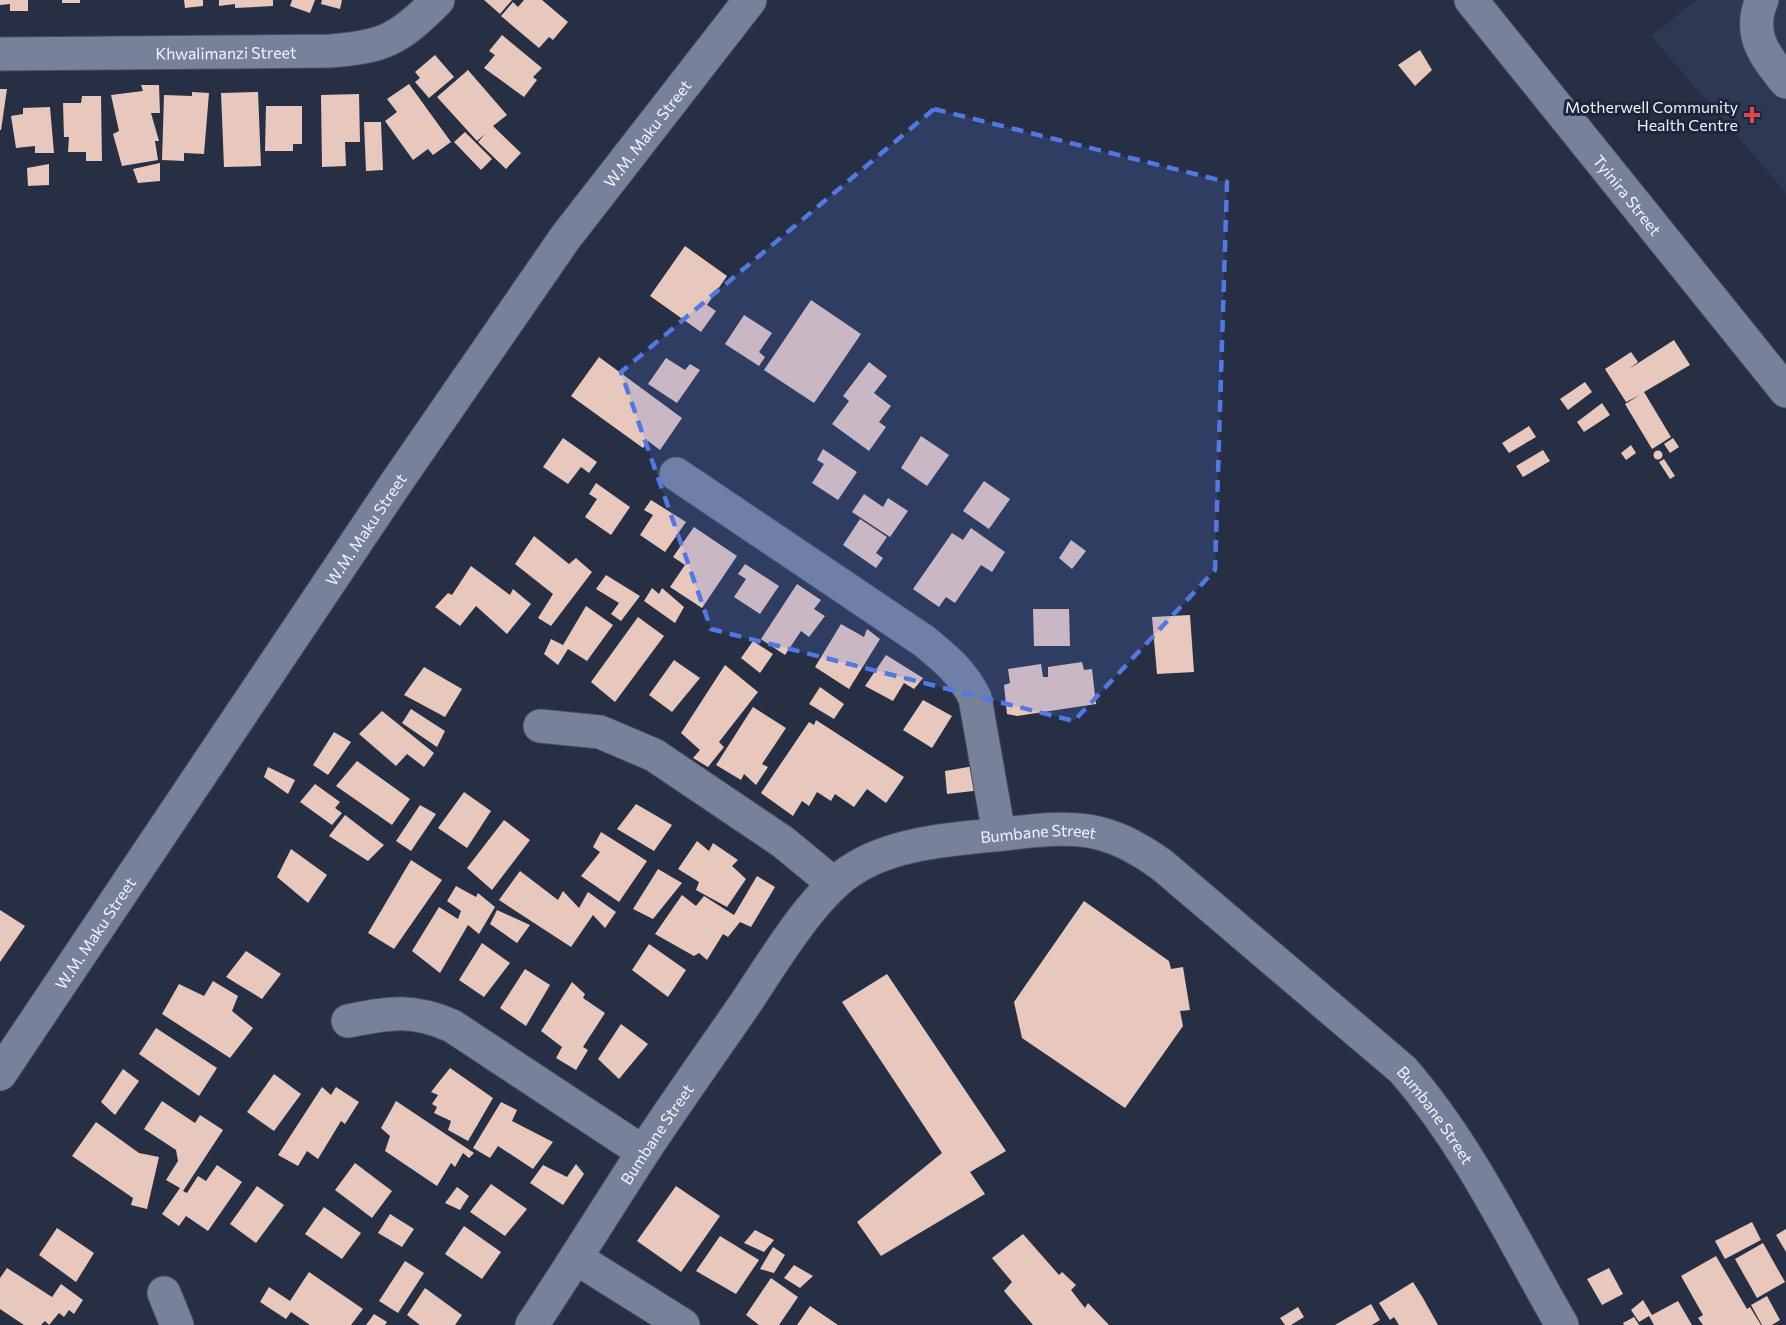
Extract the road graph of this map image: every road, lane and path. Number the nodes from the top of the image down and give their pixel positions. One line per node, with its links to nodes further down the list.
1 (438, 0): 5 (street, Khwalimanzi Street)
2 (750, 0): 13 (street, W.M. Maku Street)
3 (1471, 0): 7 (street, Tyinira Street)
4 (1762, 0): 6 (street)
5 (0, 54)
6 (1786, 82)
7 (1786, 391)
8 (676, 474): 10 (street)
9 (540, 726): 11 (street)
10 (999, 834): 11 (street, Bumbane Street); 20 (street, Bumbane Street)
11 (834, 884): 14 (street, Bumbane Street)
12 (348, 1021): 14 (street)
13 (0, 1074)
14 (643, 1152): 15 (street, Bumbane Street)
15 (576, 1258): 18 (street, Bumbane Street); 19 (street)
16 (164, 1293): 17 (street)
17 (177, 1325)
18 (532, 1325)
19 (683, 1325)
20 (1562, 1325)

